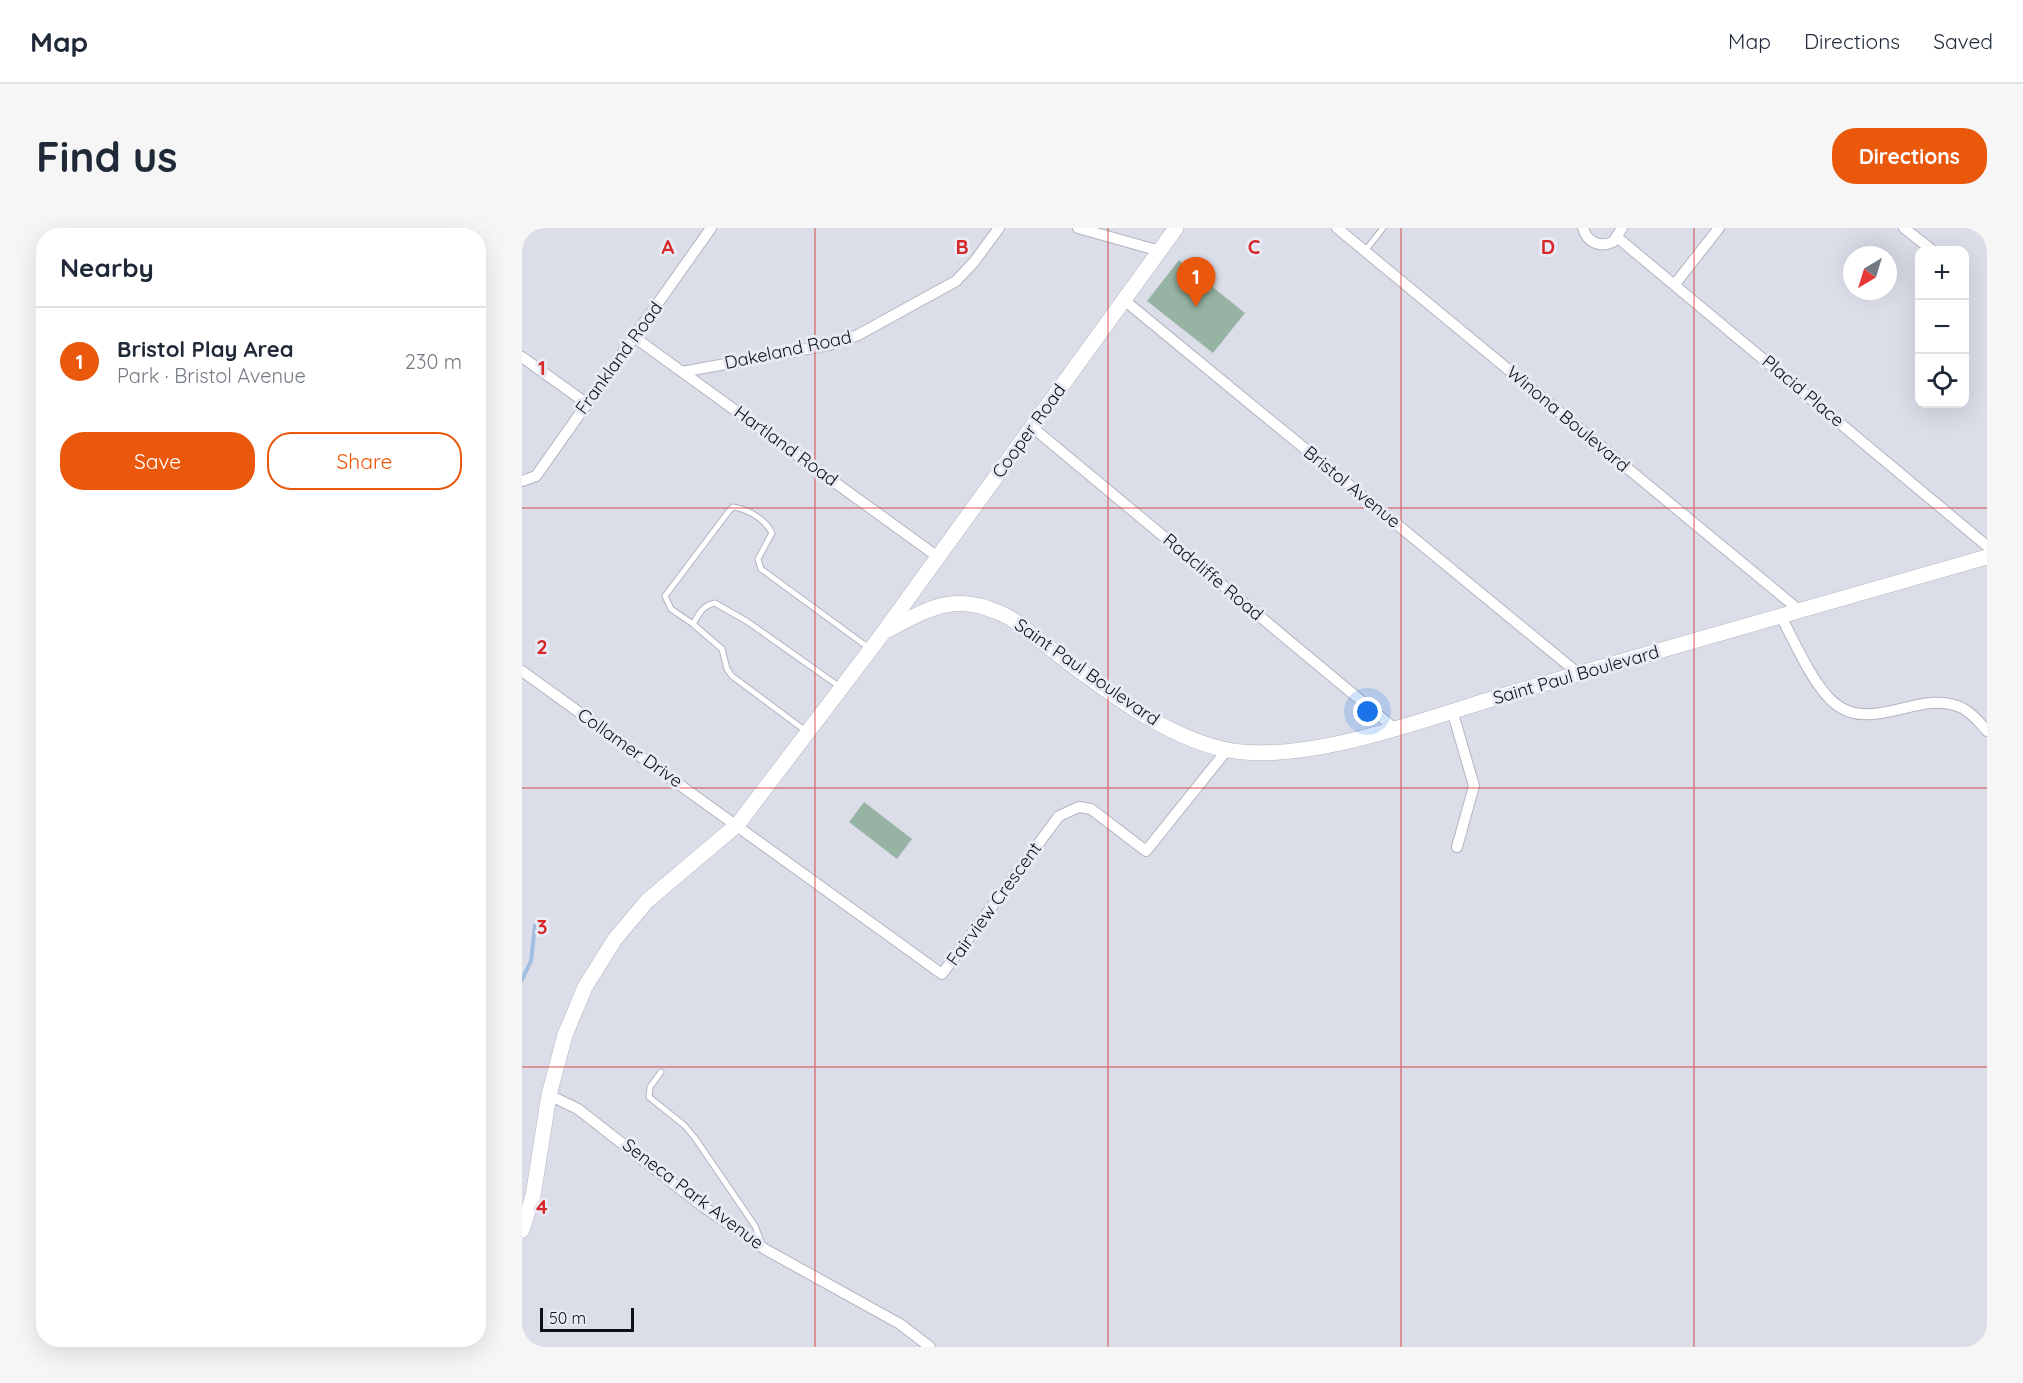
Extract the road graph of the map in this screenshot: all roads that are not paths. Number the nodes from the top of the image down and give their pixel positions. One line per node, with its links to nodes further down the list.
1 (711, 228): 16 (street, Frankland Road)
2 (999, 228): 18 (street, Dakeland Road)
3 (1078, 228): 12 (street)
4 (1176, 228): 12 (main road, Cooper Road)
5 (1337, 228): 13 (street, Winona Boulevard)
6 (1583, 228): 10 (street, Placid Place)
7 (1719, 228): 14 (street)
8 (1904, 228): 11 (street)
9 (1381, 229): 13 (lane)
10 (1620, 233): 14 (street, Placid Place)
11 (1927, 246)
12 (1160, 250): 15 (main road, Cooper Road)
13 (1365, 251): 25 (street, Winona Boulevard)
14 (1675, 284): 22 (street, Placid Place)
15 (1124, 300): 20 (main road, Cooper Road); 31 (street, Bristol Avenue)
16 (634, 337): 18 (street, Hartland Road); 19 (street, Frankland Road)
17 (522, 357): 19 (street)
18 (682, 372): 23 (street, Hartland Road)
19 (586, 403): 21 (street, Frankland Road)
20 (1032, 427): 23 (main road, Cooper Road); 34 (street, Radcliffe Road)
21 (522, 481)
22 (1987, 546)
23 (938, 556): 28 (main road, Cooper Road)
24 (1987, 557): 25 (main road, Saint Paul Boulevard)
25 (1799, 610): 26 (main road, Saint Paul Boulevard)
26 (1780, 615): 31 (main road, Saint Paul Boulevard); 35 (street)
27 (693, 624): 29 (lane); 32 (lane); 36 (lane)
28 (883, 633): 29 (main road, Saint Paul Boulevard); 37 (main road, Saint Paul Boulevard)
29 (870, 649): 32 (main road, Saint Paul Boulevard)
30 (522, 671): 38 (street, Collamer Drive)
31 (1579, 674): 33 (main road, Saint Paul Boulevard)
32 (841, 688): 36 (main road, Saint Paul Boulevard)
33 (1452, 710): 34 (main road, Saint Paul Boulevard); 39 (street)
34 (1394, 728): 37 (main road, Saint Paul Boulevard)
35 (1987, 731)
36 (808, 732): 38 (main road, Saint Paul Boulevard)
37 (1227, 750): 38 (street, Fairview Crescent)
38 (738, 824): 41 (main road, Saint Paul Boulevard)
39 (1457, 847)
40 (661, 1072): 43 (lane)
41 (549, 1095): 42 (main road, Saint Paul Boulevard); 43 (street, Seneca Park Avenue)
42 (523, 1224)
43 (763, 1248): 44 (street, Seneca Park Avenue)
44 (930, 1347)

